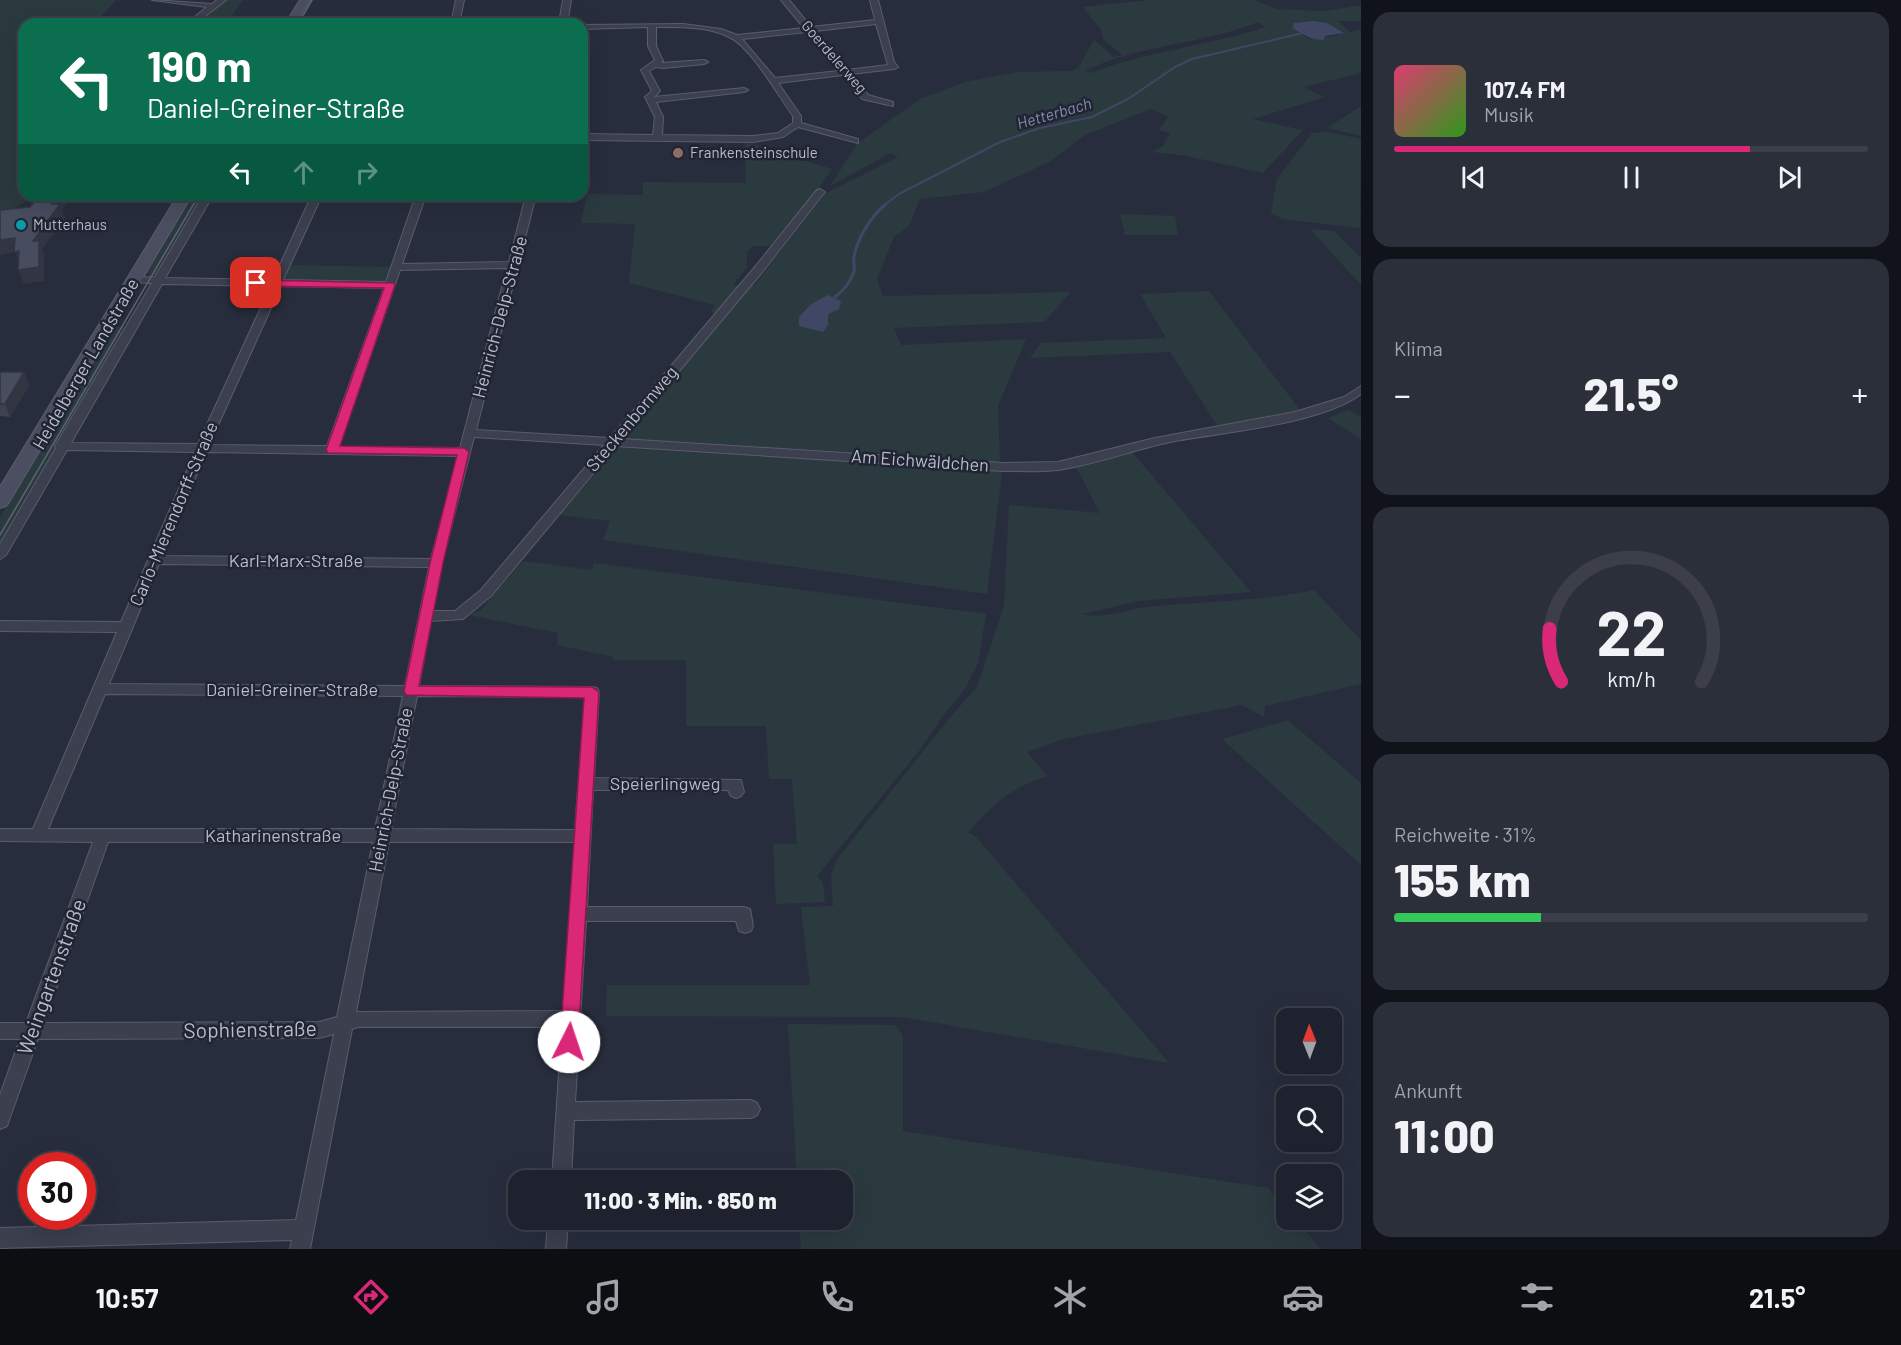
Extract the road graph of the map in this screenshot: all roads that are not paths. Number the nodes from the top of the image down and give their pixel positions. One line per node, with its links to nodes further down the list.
1 (156, 0): 8 (street)
2 (222, 0): 8 (street)
3 (305, 0): 10 (street)
4 (460, 0): 11 (street)
5 (567, 0): 12 (street)
6 (785, 0): 16 (street, Goerdelerweg)
7 (874, 0): 13 (street)
8 (214, 6): 9 (street)
9 (198, 18)
10 (294, 18)
11 (456, 18)
12 (564, 18)
13 (879, 22): 16 (street); 20 (street)
14 (588, 27): 15 (street)
15 (652, 27): 17 (street); 19 (street)
16 (810, 29): 17 (street); 20 (street, Goerdelerweg)
17 (736, 37): 21 (street)
18 (704, 62): 19 (street)
19 (655, 64): 23 (street)
20 (846, 73): 21 (street); 24 (street, Goerdelerweg)
21 (772, 81): 25 (street)
22 (744, 90): 23 (street)
23 (650, 100): 27 (street)
24 (890, 104)
25 (797, 124): 27 (street); 28 (street)
26 (588, 137): 27 (street)
27 (657, 138)
28 (855, 141)
29 (820, 192): 43 (street, Steckenbornweg)
30 (181, 201): 37 (street, Heidelberger Landstraße)
31 (204, 201): 38 (street, Heidelberger Landstraße)
32 (314, 201): 39 (street, Carlo-Mierendorff-Straße)
33 (419, 201): 36 (street)
34 (530, 201): 35 (street, Heinrich-Delp-Straße)
35 (514, 265): 36 (street); 42 (street, Heinrich-Delp-Straße)
36 (397, 267): 40 (street)
37 (133, 280): 38 (street); 48 (street, Heidelberger Landstraße)
38 (158, 280): 39 (street); 44 (street, Heidelberger Landstraße)
39 (277, 283): 40 (street); 45 (street, Carlo-Mierendorff-Straße)
40 (390, 285): 46 (street)
41 (1361, 389): 43 (street, Am Eichwäldchen)
42 (469, 434): 43 (street, Am Eichwäldchen); 47 (street, Heinrich-Delp-Straße)
43 (614, 442): 52 (street, Steckenbornweg)
44 (61, 446): 45 (street); 49 (street, Heidelberger Landstraße)
45 (202, 448): 46 (street); 50 (street, Carlo-Mierendorff-Straße)
46 (332, 450): 47 (street)
47 (464, 452): 51 (street, Heinrich-Delp-Straße)
48 (0, 502)
49 (0, 555)
50 (155, 560): 51 (street, Karl-Marx-Straße); 54 (street, Carlo-Mierendorff-Straße)
51 (436, 563): 52 (street, Heinrich-Delp-Straße)
52 (426, 616): 56 (street, Heinrich-Delp-Straße)
53 (0, 626): 54 (street)
54 (126, 627): 55 (street, Carlo-Mierendorff-Straße)
55 (100, 689): 56 (street, Daniel-Greiner-Straße); 60 (street, Carlo-Mierendorff-Straße)
56 (411, 691): 57 (street, Daniel-Greiner-Straße); 62 (street, Heinrich-Delp-Straße)
57 (586, 784): 58 (street, Speierlingweg); 63 (street)
58 (736, 792)
59 (0, 835): 60 (street, Katharinenstraße)
60 (38, 835): 61 (street, Katharinenstraße)
61 (103, 835): 62 (street, Katharinenstraße); 69 (street, Weingartenstraße)
62 (381, 836): 63 (street, Katharinenstraße); 67 (street, Heinrich-Delp-Straße)
63 (583, 836): 64 (street)
64 (578, 914): 65 (street); 66 (street)
65 (745, 926)
66 (571, 1019): 67 (street, Sophienstraße); 71 (street)
67 (345, 1022): 69 (street, Sophienstraße); 76 (street, Heinrich-Delp-Straße)
68 (0, 1031): 69 (street, Sophienstraße)
69 (32, 1031): 72 (street, Weingartenstraße)
70 (751, 1109): 71 (street)
71 (565, 1111): 73 (street)
72 (0, 1120)
73 (562, 1170)
74 (557, 1230): 77 (street)
75 (0, 1238): 76 (street)
76 (302, 1240)
77 (556, 1249)

